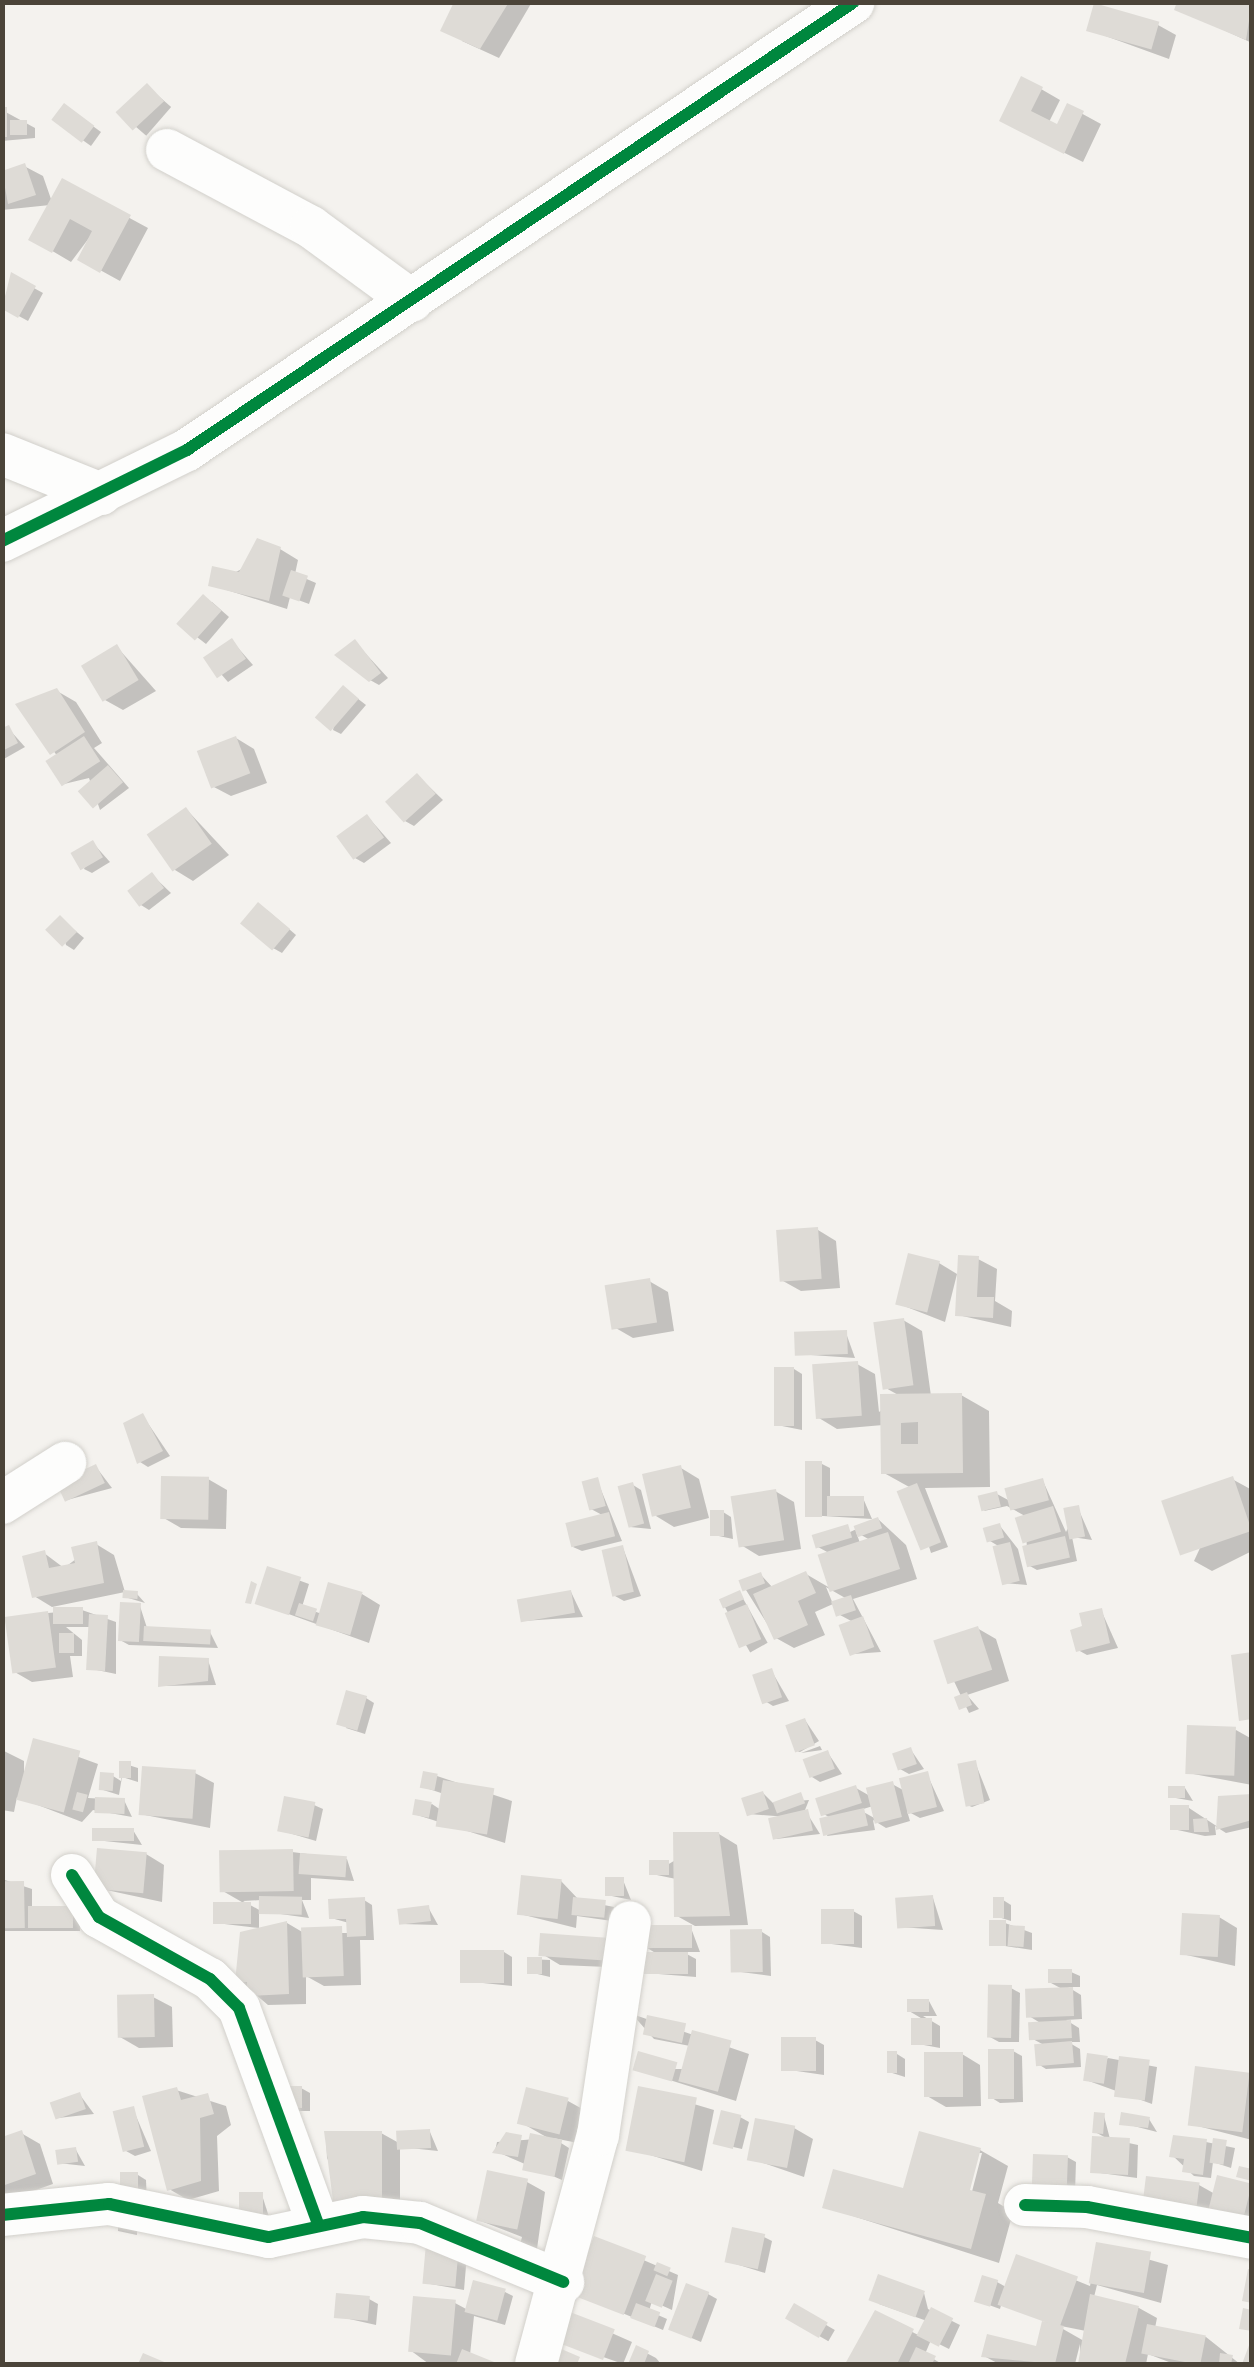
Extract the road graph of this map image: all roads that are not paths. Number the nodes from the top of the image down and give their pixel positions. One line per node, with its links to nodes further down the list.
1 (854, 2): 3 (street)
2 (166, 150): 3 (street)
3 (412, 301): 5 (street)
4 (2, 454): 5 (street)
5 (100, 494): 6 (street)
6 (2, 541)
7 (65, 1463): 8 (street)
8 (2, 1503)
9 (72, 1875): 13 (street)
10 (630, 1922): 15 (street)
11 (1025, 2205): 14 (street)
12 (2, 2215): 13 (street)
13 (318, 2224): 15 (street)
14 (1252, 2238)
15 (563, 2282): 16 (street)
16 (536, 2364)

